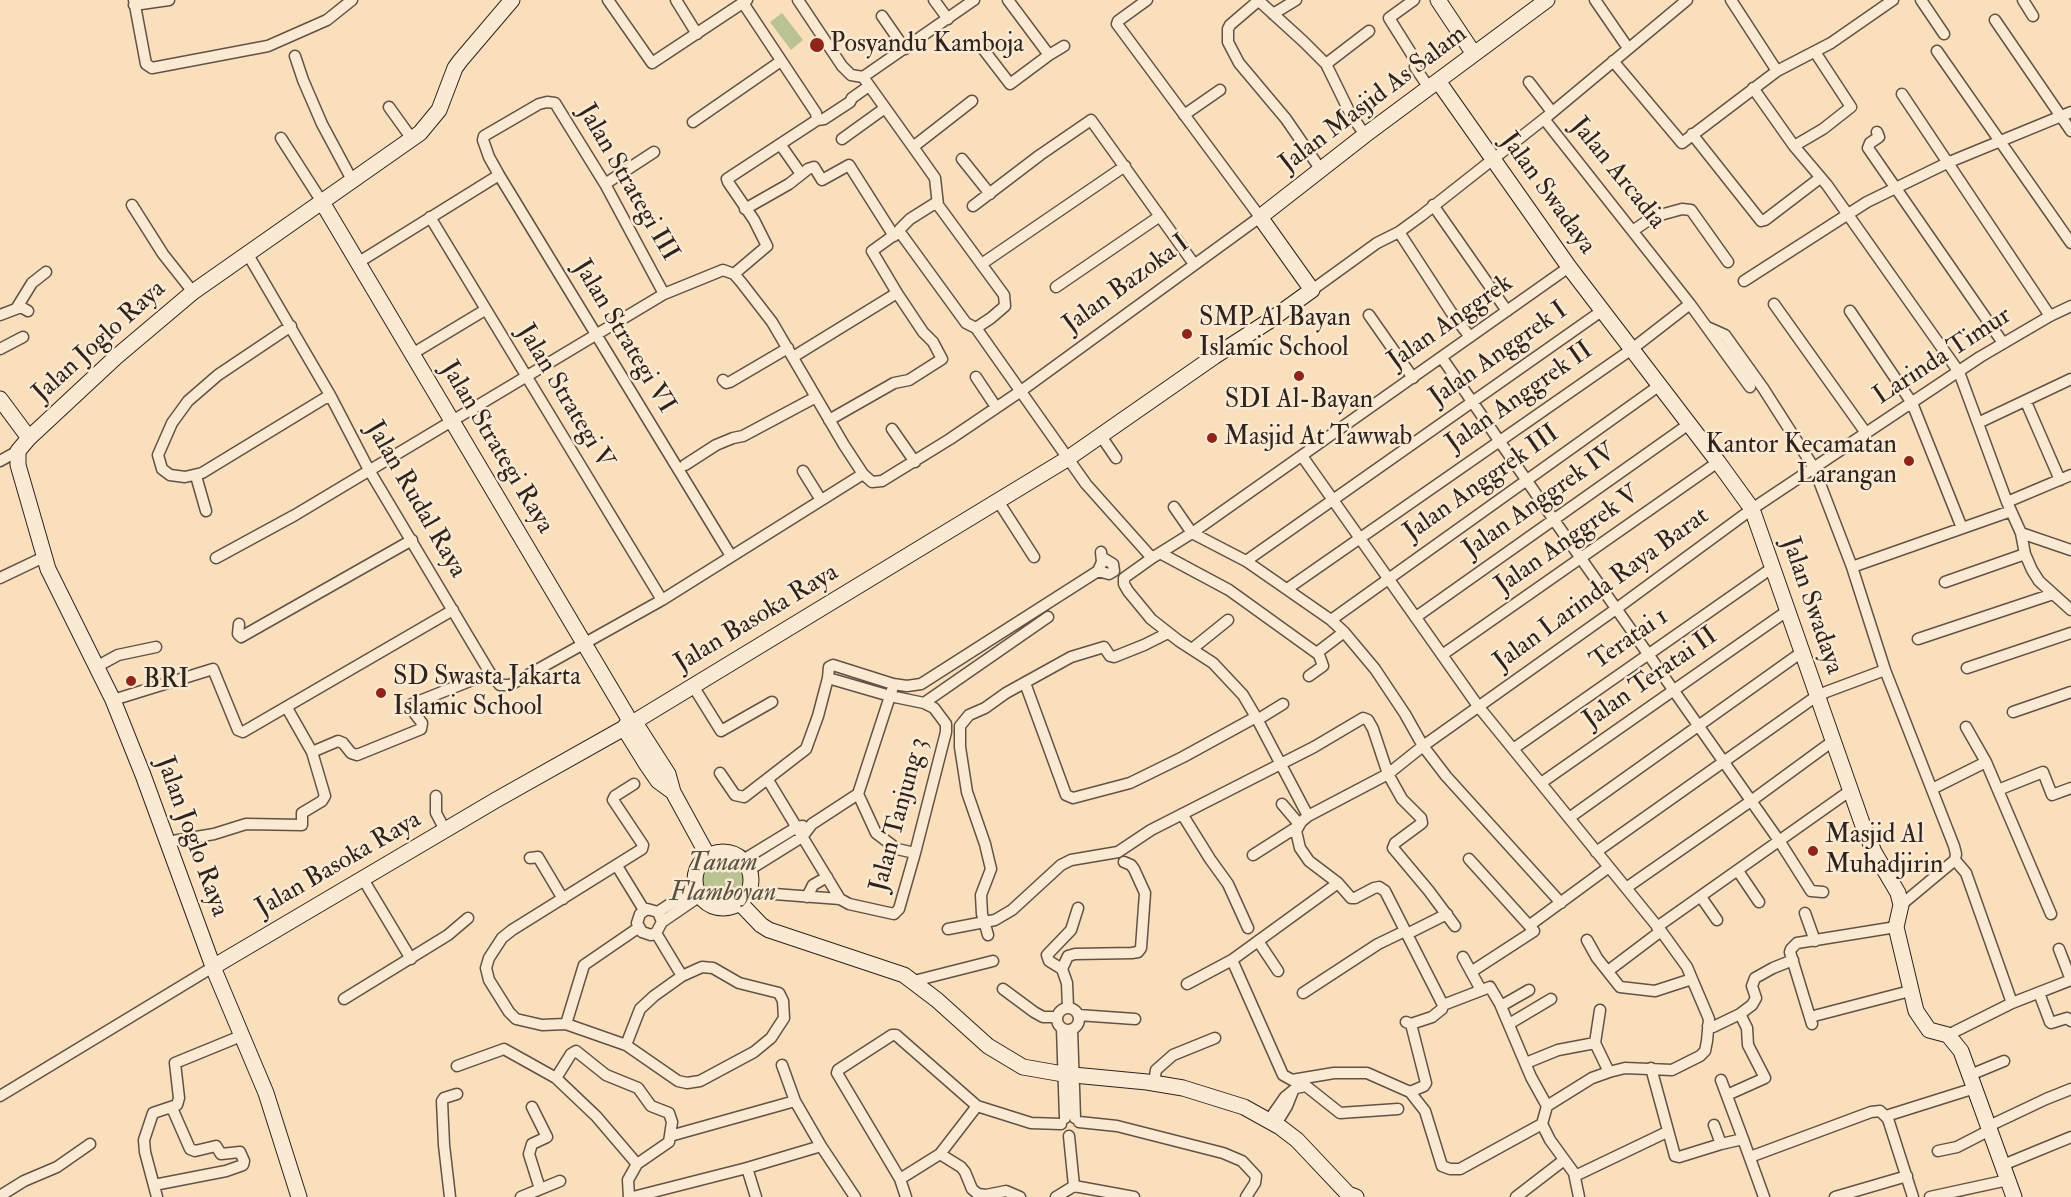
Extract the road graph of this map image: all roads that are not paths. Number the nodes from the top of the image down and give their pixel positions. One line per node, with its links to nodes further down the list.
1 (169, 0): 23 (street)
2 (352, 0): 23 (street)
3 (512, 0): 65 (street, Jalan Joglo Raya)
4 (608, 0): 30 (street)
5 (676, 0): 30 (street)
6 (798, 0): 45 (street)
7 (934, 0): 27 (street)
8 (974, 0): 27 (street)
9 (1008, 0): 39 (street)
10 (1147, 0): 55 (street)
11 (1258, 0): 24 (street); 76 (street)
12 (1296, 0): 24 (street)
13 (1414, 0): 47 (street)
14 (1438, 0): 38 (street)
15 (1547, 0): 38 (street, Jalan Masjid As Salam)
16 (1595, 0): 34 (street)
17 (1687, 0): 34 (street)
18 (1731, 0): 44 (street)
19 (1893, 0): 37 (street)
20 (1921, 0): 31 (street)
21 (2023, 0): 26 (street)
22 (745, 2): 30 (street); 41 (street)
23 (134, 3)
24 (1273, 14): 43 (street)
25 (882, 16): 35 (street)
26 (2033, 16)
27 (948, 19): 35 (street)
28 (1995, 20): 54 (street)
29 (1369, 31): 43 (street)
30 (697, 34)
31 (1944, 34)
32 (980, 45): 39 (street)
33 (1064, 46): 39 (street)
34 (1628, 48): 42 (street)
35 (905, 49): 45 (street)
36 (1937, 51): 67 (street)
37 (1815, 52): 44 (street); 69 (street)
38 (1474, 54): 47 (street, Jalan Masjid As Salam)
39 (1049, 55)
40 (295, 56): 80 (street)
41 (781, 61): 57 (street); 58 (street)
42 (1613, 61): 56 (street); 61 (street)
43 (1326, 64): 62 (street)
44 (1777, 71): 48 (street)
45 (866, 82): 53 (street); 57 (street)
46 (1529, 82): 56 (street)
47 (1433, 84): 62 (street, Jalan Masjid As Salam); 73 (street, Jalan Swadaya)
48 (1753, 88): 61 (street); 69 (street)
49 (1220, 90): 55 (street)
50 (1902, 94): 74 (street)
51 (972, 101): 70 (street)
52 (389, 106): 65 (street)
53 (885, 108): 66 (street); 70 (street)
54 (2066, 114): 59 (street); 67 (street)
55 (1184, 115): 93 (street)
56 (1549, 117): 73 (street, Jalan Arcadia); 94 (street, Jalan Arcadia)
57 (817, 120): 68 (street)
58 (693, 122)
59 (2071, 130)
60 (1877, 132): 82 (street)
61 (1692, 134): 79 (street)
62 (1365, 135): 76 (street, Jalan Masjid As Salam)
63 (483, 137): 78 (street, Jalan Strategi VI); 81 (street, Jalan Strategi III)
64 (281, 138): 84 (street)
65 (412, 139): 80 (street, Jalan Joglo Raya)
66 (842, 139)
67 (2000, 141): 74 (street); 97 (street)
68 (780, 144): 77 (street); 89 (street)
69 (1794, 146): 79 (street)
70 (913, 147): 85 (street)
71 (654, 152): 81 (street)
72 (962, 159): 83 (street)
73 (1493, 160): 87 (street, Jalan Arcadia); 103 (street, Jalan Swadaya)
74 (1947, 163): 82 (street); 123 (street)
75 (1125, 166): 83 (street); 91 (street); 101 (street)
76 (1321, 170): 93 (street, Jalan Masjid As Salam)
77 (801, 174): 89 (street); 96 (street)
78 (499, 176): 92 (street); 127 (street, Jalan Strategi VI)
79 (1820, 178): 90 (street)
80 (352, 180): 84 (street, Jalan Joglo Raya)
81 (605, 184): 111 (street, Jalan Strategi III)
82 (1894, 188): 90 (street); 130 (street)
83 (990, 194): 88 (street)
84 (322, 202): 98 (street, Jalan Joglo Raya); 99 (street, Jalan Strategi Raya)
85 (937, 202): 96 (street); 101 (street)
86 (132, 205): 109 (street)
87 (1433, 205): 95 (street, Jalan Arcadia); 119 (street)
88 (973, 206)
89 (745, 209): 105 (street)
90 (1847, 214): 106 (street); 136 (street)
91 (1160, 216): 102 (street); 107 (street)
92 (430, 217): 99 (street); 117 (street, Jalan Strategi V)
93 (1260, 217): 102 (street, Jalan Bazoka I); 108 (street)
94 (1634, 230): 100 (street); 112 (street, Jalan Arcadia)
95 (1399, 232): 108 (street, Jalan Arcadia); 129 (street)
96 (896, 235): 110 (street); 126 (street)
97 (2071, 243)
98 (247, 253): 109 (street, Jalan Joglo Raya); 124 (street, Jalan Rudal Raya)
99 (359, 262): 134 (street, Jalan Strategi Raya)
100 (1728, 262)
101 (983, 263): 126 (street)
102 (1194, 264): 144 (street, Jalan Bazoka I)
103 (1569, 267): 118 (street, Jalan Swadaya); 119 (street, Jalan Anggrek)
104 (46, 272): 115 (street)
105 (732, 273): 111 (street, Jalan Strategi III); 133 (street)
106 (1744, 281)
107 (1056, 287)
108 (1312, 290): 158 (street, Jalan Basoka Raya)
109 (193, 292): 159 (street, Jalan Joglo Raya)
110 (897, 293): 133 (street); 152 (street)
111 (664, 294): 127 (street, Jalan Strategi III)
112 (1690, 304): 125 (street, Jalan Arcadia); 132 (street)
113 (1774, 304): 157 (street)
114 (2071, 306): 123 (street, Larinda Timur)
115 (16, 309): 116 (street); 121 (street)
116 (28, 310)
117 (485, 310): 134 (street); 137 (street, Jalan Strategi V)
118 (1603, 310): 132 (street, Jalan Swadaya); 148 (street, Jalan Anggrek I)
119 (1507, 311): 129 (street, Jalan Anggrek)
120 (1850, 311): 150 (street)
121 (0, 315)
122 (1369, 315): 139 (street)
123 (2050, 316): 130 (street, Larinda Timur)
124 (291, 326): 145 (street, Jalan Rudal Raya); 174 (street)
125 (1707, 327): 143 (street, Jalan Arcadia); 169 (street)
126 (976, 328): 144 (street)
127 (595, 336): 137 (street, Jalan Strategi III); 193 (street, Jalan Strategi VI)
128 (23, 337): 131 (street)
129 (1470, 337): 135 (street, Jalan Anggrek)
130 (2003, 343): 136 (street, Larinda Timur)
131 (0, 349)
132 (1632, 349): 142 (street, Jalan Swadaya); 160 (street, Jalan Anggrek II)
133 (790, 352): 140 (street); 146 (street)
134 (413, 353): 153 (street, Jalan Strategi Raya)
135 (1442, 358): 139 (street, Jalan Anggrek); 148 (street)
136 (1959, 372): 150 (street, Larinda Timur); 154 (street)
137 (525, 377): 153 (street, Jalan Strategi III); 207 (street, Jalan Strategi V)
138 (976, 377): 151 (street)
139 (1413, 378): 162 (street, Jalan Anggrek)
140 (723, 380)
141 (2070, 382): 149 (street)
142 (1660, 385): 155 (street, Jalan Swadaya); 176 (street, Jalan Anggrek III)
143 (1750, 387)
144 (1021, 391): 151 (street, Jalan Bazoka I); 164 (street)
145 (330, 395): 170 (street, Jalan Rudal Raya); 174 (street)
146 (816, 397): 152 (street); 168 (street)
147 (0, 399): 159 (street)
148 (1473, 400): 160 (street); 177 (street, Jalan Anggrek I)
149 (2026, 402): 154 (street); 175 (street)
150 (1912, 403): 157 (street, Larinda Timur); 185 (street)
151 (996, 407): 166 (street, Jalan Bazoka I)
152 (829, 420): 172 (street)
153 (448, 423): 170 (street, Jalan Strategi III); 223 (street, Jalan Strategi Raya)
154 (1978, 423): 180 (street)
155 (1689, 424): 167 (street, Jalan Swadaya); 184 (street, Jalan Anggrek IV)
156 (892, 429): 166 (street)
157 (1866, 433): 169 (street, Larinda Timur)
158 (1101, 436): 163 (street); 164 (street, Jalan Basoka Raya)
159 (29, 438): 161 (street, Jalan Joglo Raya)
160 (1499, 439): 176 (street); 188 (street, Jalan Anggrek II)
161 (18, 451): 165 (street); 196 (street, Jalan Joglo Raya)
162 (1302, 456): 177 (street); 186 (street, Jalan Anggrek)
163 (1116, 458)
164 (1067, 459): 179 (street, Jalan Basoka Raya); 195 (street)
165 (0, 461)
166 (915, 462): 172 (street, Jalan Bazoka I)
167 (1718, 462): 182 (street, Jalan Swadaya); 198 (street, Jalan Anggrek V)
168 (685, 465)
169 (1814, 468): 182 (street, Larinda Timur); 200 (street)
170 (369, 470): 189 (street, Jalan Rudal Raya); 197 (street, Jalan Strategi III)
171 (803, 471): 178 (street)
172 (863, 474): 178 (street)
173 (2071, 475): 175 (street)
174 (196, 476): 183 (street)
175 (2060, 480): 180 (street)
176 (1527, 481): 184 (street); 203 (street, Jalan Anggrek III)
177 (1333, 498): 188 (street); 199 (street, Jalan Anggrek I)
178 (822, 500): 193 (street)
179 (998, 501): 194 (street); 238 (street, Jalan Basoka Raya)
180 (2009, 506): 185 (street); 187 (street)
181 (1174, 507): 186 (street)
182 (1752, 509): 201 (street, Jalan Swadaya); 208 (street, Jalan Larinda Raya Barat)
183 (206, 511)
184 (1554, 520): 198 (street); 212 (street, Jalan Anggrek IV)
185 (1962, 528): 200 (street)
186 (1192, 533): 195 (street, Jalan Anggrek); 199 (street)
187 (2021, 533): 190 (street); 191 (street)
188 (1361, 538): 203 (street); 205 (street, Jalan Anggrek II)
189 (412, 540): 209 (street, Jalan Rudal Raya); 217 (street)
190 (2071, 550)
191 (2025, 554): 204 (street); 206 (street)
192 (1102, 555): 216 (street)
193 (731, 556): 207 (street)
194 (1034, 556)
195 (1156, 556): 220 (street, Jalan Anggrek); 227 (street)
196 (44, 557): 202 (street); 230 (street, Jalan Joglo Raya)
197 (216, 558)
198 (1583, 559): 208 (street); 228 (street, Jalan Anggrek V)
199 (1246, 561): 205 (street)
200 (1852, 567): 232 (street)
201 (1772, 568): 211 (street, Jalan Swadaya); 229 (street, Teratai 1)
202 (0, 578)
203 (1389, 578): 212 (street); 215 (street, Jalan Anggrek III)
204 (1945, 582)
205 (1287, 589): 215 (street)
206 (2053, 594): 210 (street); 222 (street)
207 (662, 600): 223 (street)
208 (1616, 609): 229 (street); 247 (street, Jalan Larinda Raya Barat)
209 (453, 610): 233 (street, Jalan Rudal Raya); 248 (street)
210 (2071, 610)
211 (1787, 611): 226 (street, Jalan Swadaya); 239 (street, Jalan Teratai II)
212 (1416, 617): 228 (street)
213 (1048, 618): 218 (street)
214 (1228, 620): 225 (street)
215 (1331, 620): 219 (street)
216 (1018, 621): 218 (street); 237 (street)
217 (240, 624)
218 (1026, 632): 245 (street)
219 (1344, 632): 227 (street); 255 (street)
220 (1168, 633): 225 (street); 236 (street)
221 (2071, 633): 231 (street)
222 (1918, 639)
223 (584, 645): 233 (street); 251 (street, Jalan Strategi Raya)
224 (156, 647): 230 (street)
225 (1192, 650): 250 (street)
226 (1802, 652): 242 (street, Jalan Swadaya); 252 (street)
227 (1318, 654): 234 (street)
228 (1442, 655): 247 (street)
229 (1648, 655): 239 (street); 256 (street, Teratai 1)
230 (98, 666): 243 (street, Jalan Joglo Raya)
231 (1967, 668)
232 (1885, 670): 242 (street); 267 (street)
233 (490, 673): 257 (street)
234 (1309, 676)
235 (828, 678): 237 (street); 241 (street, Jalan Tanjung 3); 263 (street)
236 (1025, 683): 250 (street); 316 (street)
237 (893, 684): 241 (street)
238 (693, 686): 244 (street); 251 (street, Jalan Basoka Raya)
239 (1672, 690): 252 (street); 264 (street, Jalan Teratai II)
240 (2071, 692): 249 (street)
241 (890, 696): 245 (street, Jalan Tanjung 3); 270 (street)
242 (1817, 696): 254 (street, Jalan Swadaya); 258 (street)
243 (113, 700): 248 (street); 279 (street, Jalan Joglo Raya)
244 (772, 702)
245 (924, 703): 282 (street, Jalan Tanjung 3)
246 (1283, 704): 250 (street)
247 (1478, 706): 255 (street, Jalan Larinda Raya Barat); 256 (street)
248 (287, 708): 257 (street)
249 (2013, 712)
250 (1257, 718): 260 (street)
251 (628, 720): 277 (street, Jalan Basoka Raya); 284 (street, Jalan Strategi Raya)
252 (1698, 727): 258 (street); 275 (street)
253 (1966, 727): 259 (street)
254 (1833, 741): 268 (street, Jalan Swadaya); 272 (street)
255 (1423, 746): 262 (street, Jalan Larinda Raya Barat); 306 (street)
256 (1513, 749): 264 (street)
257 (312, 752): 279 (street)
258 (1723, 762): 272 (street); 281 (street)
259 (1986, 762): 267 (street); 269 (street)
260 (1281, 763): 262 (street); 274 (street); 276 (street)
261 (720, 773): 263 (street)
262 (1388, 774): 276 (street, Jalan Larinda Raya Barat); 311 (street)
263 (768, 780): 278 (street, Jalan Tanjung 3)
264 (1541, 783): 275 (street)
265 (634, 784): 290 (street)
266 (2071, 788): 269 (street)
267 (1932, 789): 287 (street)
268 (1851, 790): 280 (street); 307 (street, Jalan Swadaya)
269 (1998, 790): 312 (street)
270 (858, 794): 278 (street); 282 (street)
271 (436, 796): 277 (street)
272 (1751, 801): 280 (street); 296 (street)
273 (1282, 804): 276 (street)
274 (1182, 814): 316 (street); 321 (street)
275 (1569, 818): 281 (street)
276 (1301, 822): 283 (street, Jalan Larinda Raya Barat); 295 (street)
277 (445, 831): 294 (street, Jalan Basoka Raya)
278 (800, 832): 289 (street); 293 (street, Jalan Tanjung 3)
279 (166, 842): 337 (street, Jalan Joglo Raya)
280 (1780, 842): 292 (street); 298 (street)
281 (1596, 852): 291 (street)
282 (915, 853): 303 (street, Jalan Tanjung 3)
283 (1252, 855)
284 (708, 856): 289 (street); 297 (street)
285 (530, 858): 302 (street)
286 (1469, 859): 318 (street)
287 (1955, 860): 307 (street); 354 (street)
288 (1124, 862): 336 (street)
289 (746, 865): 304 (street)
290 (617, 866): 302 (street); 309 (street)
291 (1609, 867): 296 (street); 306 (street)
292 (1738, 871): 301 (street); 305 (street)
293 (827, 877): 300 (street); 303 (street, Jalan Tanjung 3)
294 (363, 879): 332 (street); 337 (street, Jalan Basoka Raya)
295 (1338, 883): 324 (street); 329 (street)
296 (1626, 888): 323 (street)
297 (698, 892): 304 (street); 313 (street)
298 (1823, 892)
299 (760, 893): 300 (street)
300 (807, 897): 303 (street)
301 (1701, 897): 315 (street); 323 (street)
302 (563, 899): 363 (street)
303 (840, 899)
304 (739, 902): 344 (street)
305 (1759, 902)
306 (1561, 903): 318 (street)
307 (1901, 905): 319 (street)
308 (1078, 908): 336 (street)
309 (644, 910): 313 (street); 320 (street)
310 (1805, 913): 328 (street)
311 (1447, 914): 317 (street); 324 (street)
312 (2051, 914)
313 (660, 917): 325 (street)
314 (468, 918): 332 (street)
315 (1717, 920)
316 (984, 922): 322 (street); 326 (street)
317 (1455, 926)
318 (1530, 926): 340 (street)
319 (1896, 927): 328 (street); 349 (street)
320 (638, 928): 325 (street); 363 (street)
321 (1248, 928)
322 (948, 929)
323 (1659, 929): 339 (street); 342 (street)
324 (1406, 932): 350 (street); 355 (street)
325 (656, 933): 341 (street)
326 (988, 934)
327 (1587, 940): 339 (street)
328 (1815, 940): 334 (street)
329 (1258, 941): 333 (street); 338 (street)
330 (2059, 949): 343 (street)
331 (1463, 957): 340 (street)
332 (411, 959): 352 (street)
333 (1232, 960): 345 (street); 383 (street)
334 (1793, 960): 349 (street); 359 (street)
335 (993, 961): 344 (street)
336 (1062, 969): 357 (street)
337 (214, 970): 368 (street, Jalan Joglo Raya); 388 (street)
338 (1278, 971)
339 (1608, 971): 342 (street)
340 (1471, 972): 347 (street)
341 (682, 976): 371 (street); 371 (street)
342 (1692, 979): 366 (street)
343 (2071, 980): 351 (street)
344 (914, 981): 378 (street)
345 (1187, 984)
346 (1003, 989): 365 (street)
347 (1481, 990): 355 (street); 356 (street)
348 (1529, 990): 356 (street)
349 (1910, 991): 367 (street)
350 (1303, 993)
351 (2039, 993): 354 (street); 362 (street)
352 (344, 999)
353 (1551, 999): 364 (street)
354 (2012, 1003): 367 (street)
355 (1443, 1005): 385 (street)
356 (1501, 1006): 364 (street)
357 (1068, 1008): 360 (street); 365 (street)
358 (1600, 1010): 370 (street)
359 (1740, 1014): 366 (street); 387 (street)
360 (1078, 1015): 361 (street); 365 (street)
361 (1135, 1019)
362 (2071, 1021)
363 (566, 1024): 371 (street)
364 (1509, 1024): 373 (street)
365 (1064, 1025): 378 (street)
366 (1708, 1026): 376 (street)
367 (1948, 1035): 381 (street)
368 (242, 1036): 393 (street); 426 (street, Jalan Joglo Raya)
369 (1215, 1038): 382 (street)
370 (1595, 1044): 373 (street); 377 (street)
371 (626, 1045)
372 (2004, 1061): 381 (street)
373 (1526, 1063): 391 (street)
374 (782, 1065): 389 (street)
375 (457, 1066): 379 (street)
376 (1651, 1068): 377 (street); 401 (street)
377 (1609, 1072): 391 (street)
378 (1068, 1074): 382 (street); 396 (street)
379 (556, 1078): 402 (street); 413 (street)
380 (1721, 1080): 387 (street)
381 (1972, 1082): 395 (street); 400 (street)
382 (1160, 1084): 397 (street)
383 (1292, 1085): 385 (street); 394 (street); 397 (street); 397 (street)
384 (2071, 1089): 400 (street)
385 (1410, 1092): 398 (street)
386 (457, 1094): 427 (street)
387 (1727, 1095): 405 (street)
388 (0, 1096)
389 (795, 1101): 402 (street); 408 (street)
390 (977, 1106): 396 (street); 410 (street); 418 (street)
391 (1546, 1106): 398 (street)
392 (532, 1107): 422 (street)
393 (172, 1108): 420 (street); 420 (street)
394 (1398, 1109)
395 (1886, 1116): 411 (street); 417 (street)
396 (1070, 1120): 403 (street); 403 (street); 436 (street)
397 (1268, 1120): 424 (street)
398 (1542, 1124): 412 (street)
399 (1714, 1125): 407 (street)
400 (1990, 1128): 409 (street); 415 (street)
401 (1668, 1132): 407 (street); 416 (street)
402 (670, 1136): 413 (street)
403 (1069, 1136): 421 (street)
404 (2071, 1137): 415 (street)
405 (1743, 1139): 407 (street); 411 (street)
406 (90, 1144): 423 (street)
407 (1721, 1144)
408 (821, 1146): 414 (street); 431 (street)
409 (1938, 1151)
410 (940, 1154): 418 (street); 433 (street)
411 (1750, 1156): 439 (street)
412 (1564, 1160): 416 (street); 437 (street)
413 (638, 1164): 429 (street)
414 (747, 1168): 429 (street); 430 (street)
415 (2006, 1172): 442 (street); 443 (street)
416 (1575, 1176): 438 (street)
417 (1907, 1176): 440 (street); 441 (street)
418 (900, 1179): 432 (street)
419 (560, 1181): 422 (street)
420 (154, 1185): 425 (street)
421 (1074, 1186): 434 (street); 435 (street)
422 (540, 1189): 428 (street)
423 (0, 1196)
424 (1350, 1196)
425 (157, 1197)
426 (299, 1197)
427 (450, 1197)
428 (521, 1197)
429 (631, 1197)
430 (756, 1197)
431 (855, 1197)
432 (906, 1197)
433 (1020, 1197)
434 (1056, 1197)
435 (1134, 1197)
436 (1246, 1197)
437 (1516, 1197)
438 (1580, 1197)
439 (1764, 1197)
440 (1835, 1197)
441 (1913, 1197)
442 (1930, 1197)
443 (2014, 1197)

